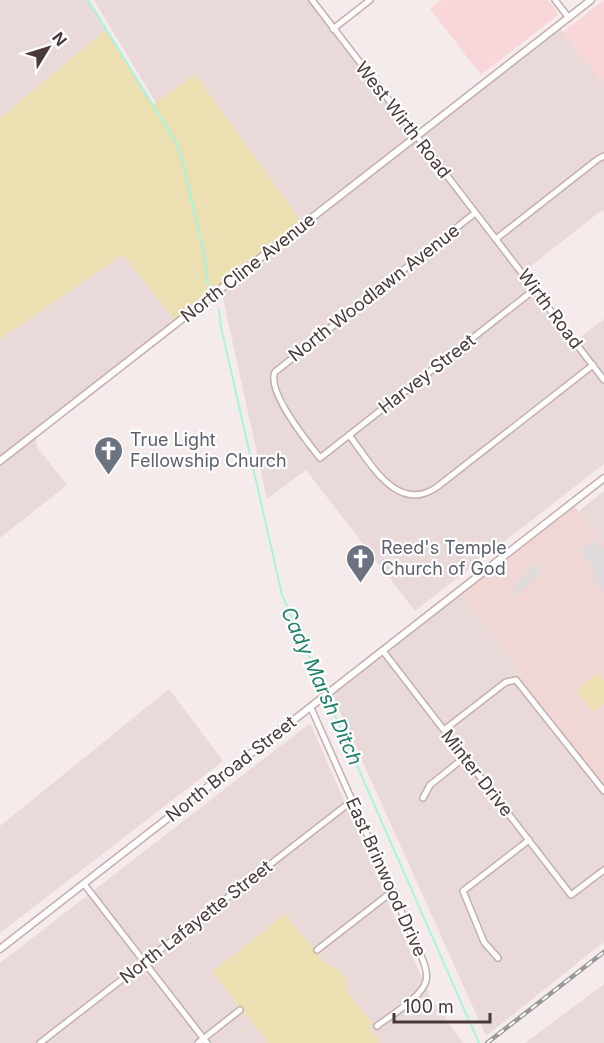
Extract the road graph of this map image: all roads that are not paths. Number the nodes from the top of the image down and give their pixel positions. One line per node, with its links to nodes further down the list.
1 (312, 0): 6 (street, West Wirth Road)
2 (370, 0): 6 (street)
3 (555, 0): 5 (street)
4 (591, 0): 5 (street, North Cline Avenue)
5 (568, 18): 7 (street, North Cline Avenue)
6 (333, 29): 7 (street, West Wirth Road)
7 (417, 137): 9 (street, West Wirth Road); 16 (street, North Cline Avenue)
8 (604, 156): 10 (street)
9 (475, 213): 10 (street, West Wirth Road); 15 (street, North Woodlawn Avenue)
10 (496, 239): 11 (street, Wirth Road)
11 (535, 289): 12 (street, Wirth Road); 14 (street, Harvey Street)
12 (593, 365): 13 (street, Wirth Road); 14 (street)
13 (604, 380)
14 (349, 435): 15 (street, Harvey Street)
15 (320, 458)
16 (0, 461)
17 (604, 478): 18 (street, North Broad Street)
18 (383, 651): 19 (street, North Broad Street); 20 (street, Minter Drive)
19 (310, 708): 24 (street, East Brinwood Drive); 27 (street, North Broad Street)
20 (444, 730): 21 (street, Minter Drive); 22 (street)
21 (465, 757): 23 (street); 25 (street, Minter Drive)
22 (604, 791)
23 (423, 798)
24 (353, 800): 28 (street, East Brinwood Drive); 32 (street, North Lafayette Street)
25 (529, 840): 26 (street, Minter Drive); 31 (street)
26 (604, 870)
27 (84, 884): 29 (street, North Broad Street); 32 (street)
28 (393, 891): 30 (street); 34 (street, East Brinwood Drive)
29 (0, 949)
30 (317, 950)
31 (498, 958)
32 (144, 962): 35 (street); 36 (street, North Lafayette Street)
33 (240, 1010): 35 (street)
34 (377, 1026)
35 (205, 1041): 37 (street)
36 (40, 1043)
37 (198, 1043)

